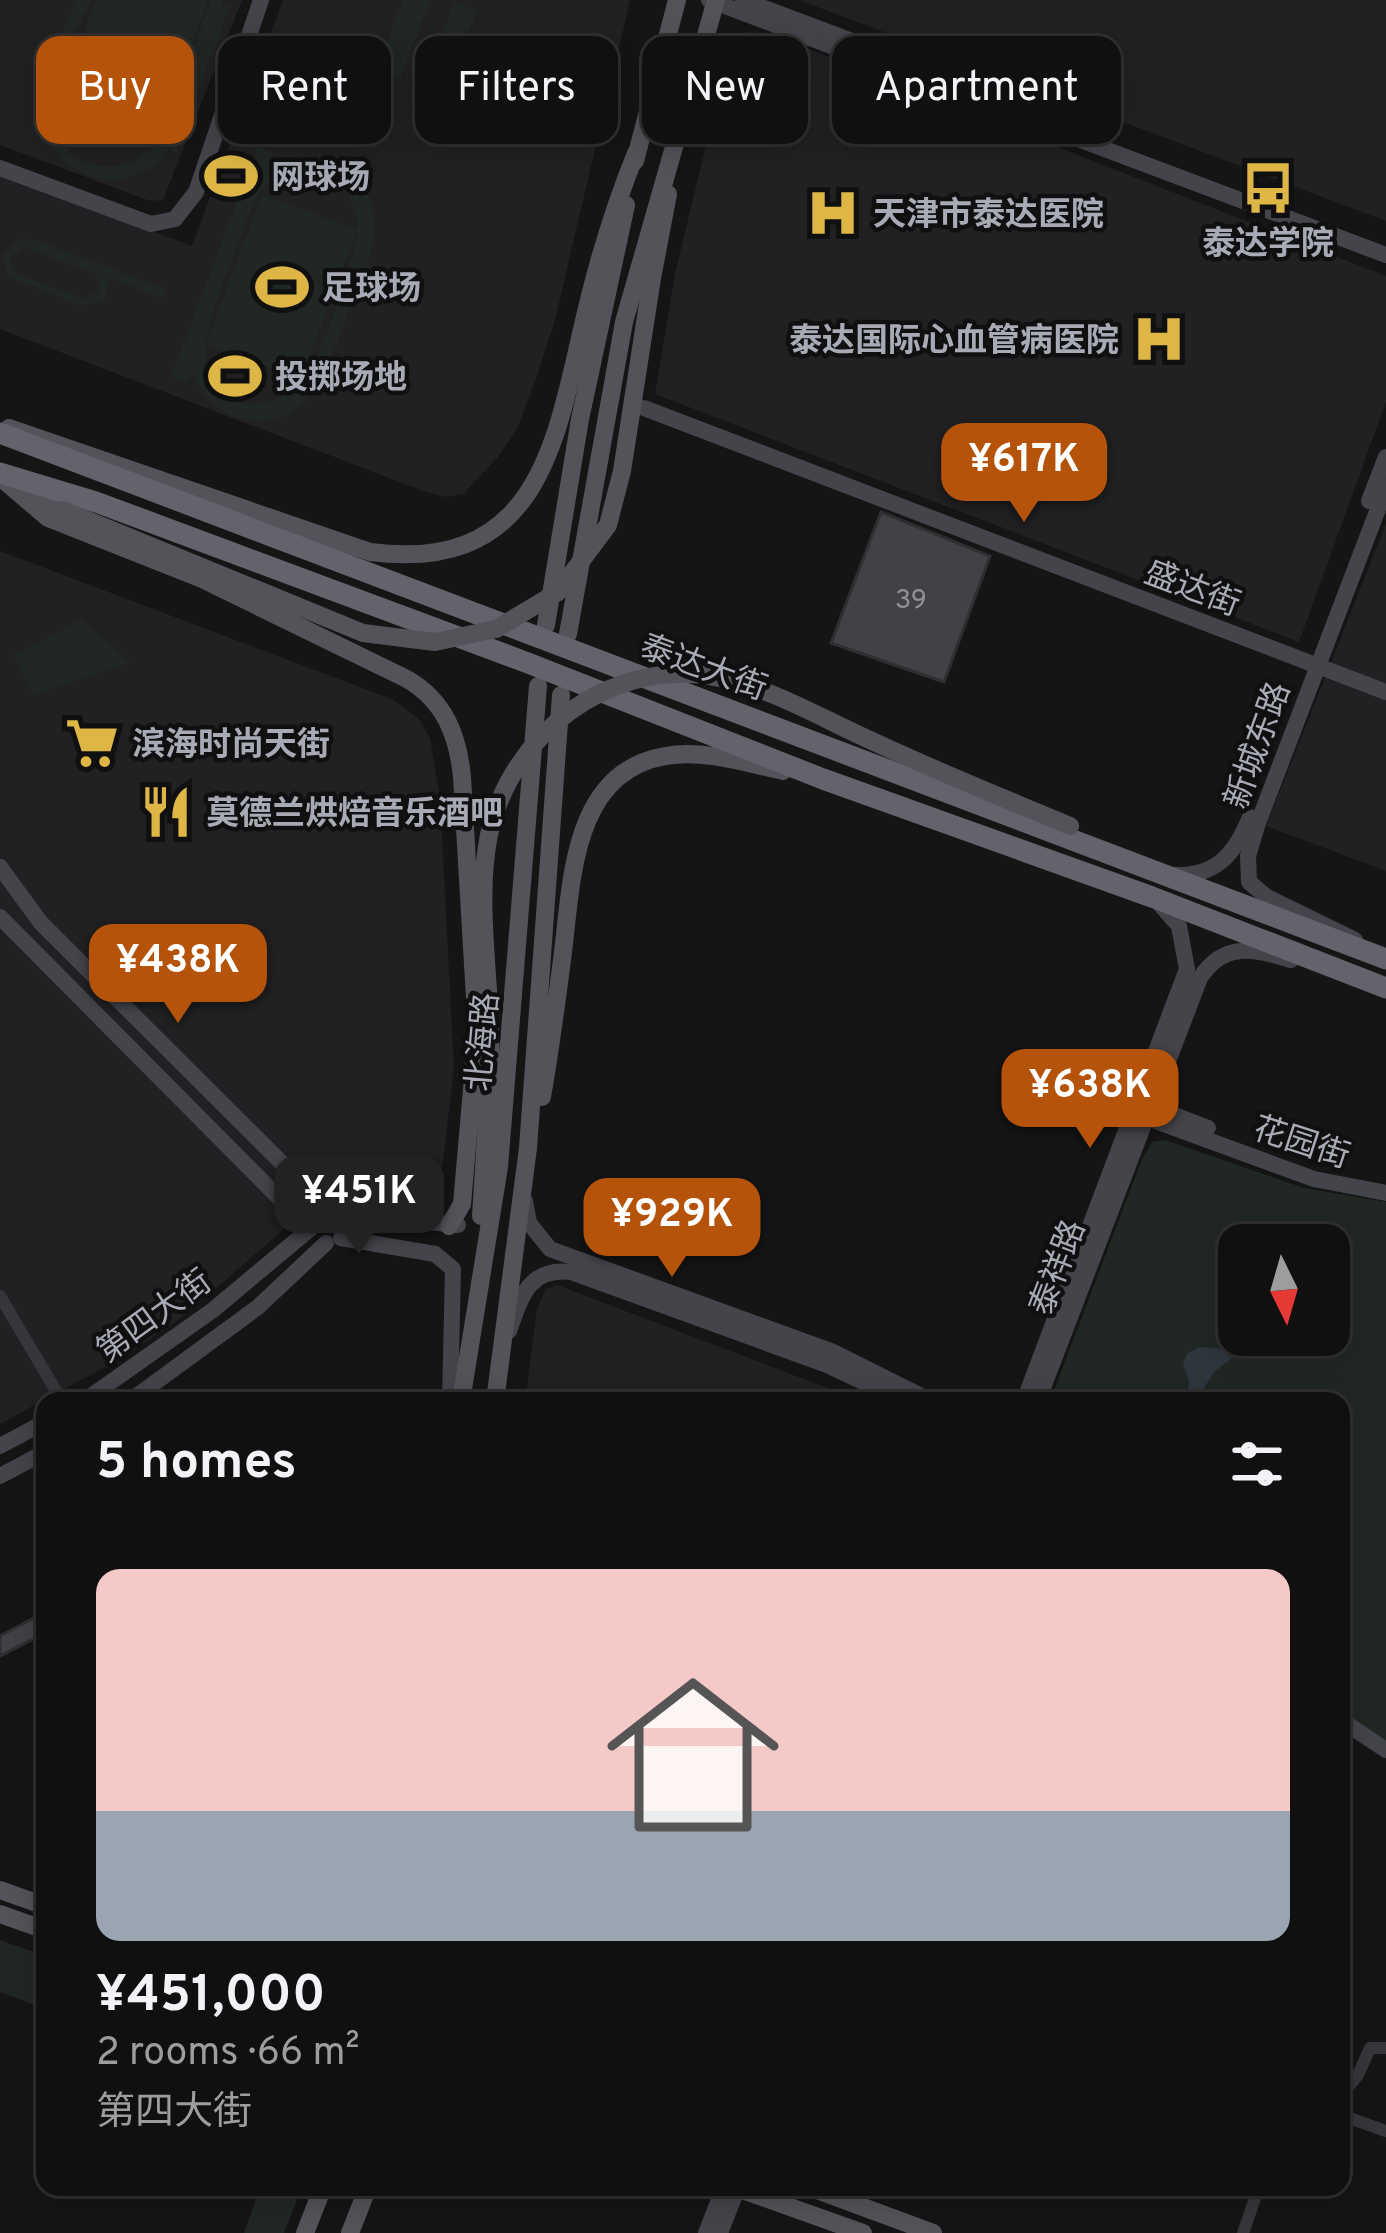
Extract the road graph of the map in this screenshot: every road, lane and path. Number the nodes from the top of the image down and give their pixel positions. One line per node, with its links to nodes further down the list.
1 (250, 0): 14 (street)
2 (261, 0): 14 (street)
3 (677, 0): 6 (main road)
4 (743, 0): 15 (street)
5 (713, 1): 9 (main road); 16 (street)
6 (668, 36)
7 (669, 36): 8 (main road)
8 (700, 36)
9 (705, 36)
10 (642, 131): 12 (main road)
11 (676, 145): 20 (main road, bridge); 23 (main road)
12 (636, 153): 18 (main road); 22 (main road)
13 (0, 163): 14 (street)
14 (165, 218)
15 (1386, 244)
16 (1386, 255)
17 (644, 408): 24 (street, 盛达街)
18 (0, 430): 29 (highway, 泰达大街)
19 (1386, 457): 24 (street, 新城东路)
20 (0, 475): 28 (highway, 泰达大街); 45 (main road)
21 (1386, 488): 24 (street, 新城东路)
22 (546, 625)
23 (568, 634)
24 (1312, 665): 26 (street, 盛达街); 31 (street, 新城东路); 34 (street, 新城东路)
25 (538, 686): 47 (main road, 北海路)
26 (1386, 692)
27 (561, 695): 39 (main road, 北海路)
28 (823, 779): 32 (highway, 泰达大街); 39 (main road)
29 (1110, 854): 31 (highway, 泰达大街); 38 (main road, bridge)
30 (0, 867): 43 (street)
31 (1162, 873): 34 (highway, 泰达大街)
32 (1152, 897): 35 (highway, 泰达大街); 37 (street, 泰祥路)
33 (0, 917): 44 (street)
34 (1384, 958)
35 (1354, 976): 36 (highway, 泰达大街); 37 (street, 泰祥路)
36 (1386, 988)
37 (1141, 1109): 41 (street, 花园街); 42 (street, 花园街); 58 (street, 泰祥路); 59 (street, 泰祥路)
38 (486, 1121): 45 (street); 47 (main road)
39 (528, 1148): 40 (main road, 北海路)
40 (524, 1181): 49 (main road, 北海路); 57 (street)
41 (1386, 1182)
42 (1386, 1193)
43 (334, 1210): 44 (street, 第四大街); 45 (street); 46 (street)
44 (311, 1226): 46 (street); 51 (street, 第四大街)
45 (449, 1226)
46 (333, 1240): 52 (street, 第四大街); 53 (street)
47 (481, 1258): 54 (main road, 北海路)
48 (0, 1295): 50 (street)
49 (500, 1355): 55 (main road, 北海路); 56 (street)
50 (57, 1392)
51 (97, 1392)
52 (142, 1392)
53 (450, 1392)
54 (462, 1392)
55 (496, 1392)
56 (884, 1392)
57 (913, 1392)
58 (1028, 1392)
59 (1041, 1392)
60 (36, 1427): 61 (street)
61 (0, 1446)
62 (36, 1457): 63 (street)
63 (0, 1475)
64 (1350, 1726): 66 (street)
65 (1350, 1740): 67 (street)
66 (1386, 1750)
67 (1386, 1762)
68 (0, 1890): 69 (main road)
69 (36, 1903)
70 (0, 1914): 71 (main road)
71 (36, 1927)
72 (1386, 2048): 73 (street)
73 (1350, 2084)
74 (1350, 2118): 75 (street)
75 (1386, 2131)
76 (319, 2196): 83 (main road)
77 (364, 2196): 84 (main road)
78 (720, 2196): 85 (street)
79 (733, 2196): 86 (street)
80 (761, 2196): 87 (main road)
81 (833, 2196): 88 (main road)
82 (1256, 2196): 89 (street)
83 (305, 2233)
84 (350, 2233)
85 (706, 2233)
86 (720, 2233)
87 (862, 2233)
88 (933, 2233)
89 (1243, 2233)

